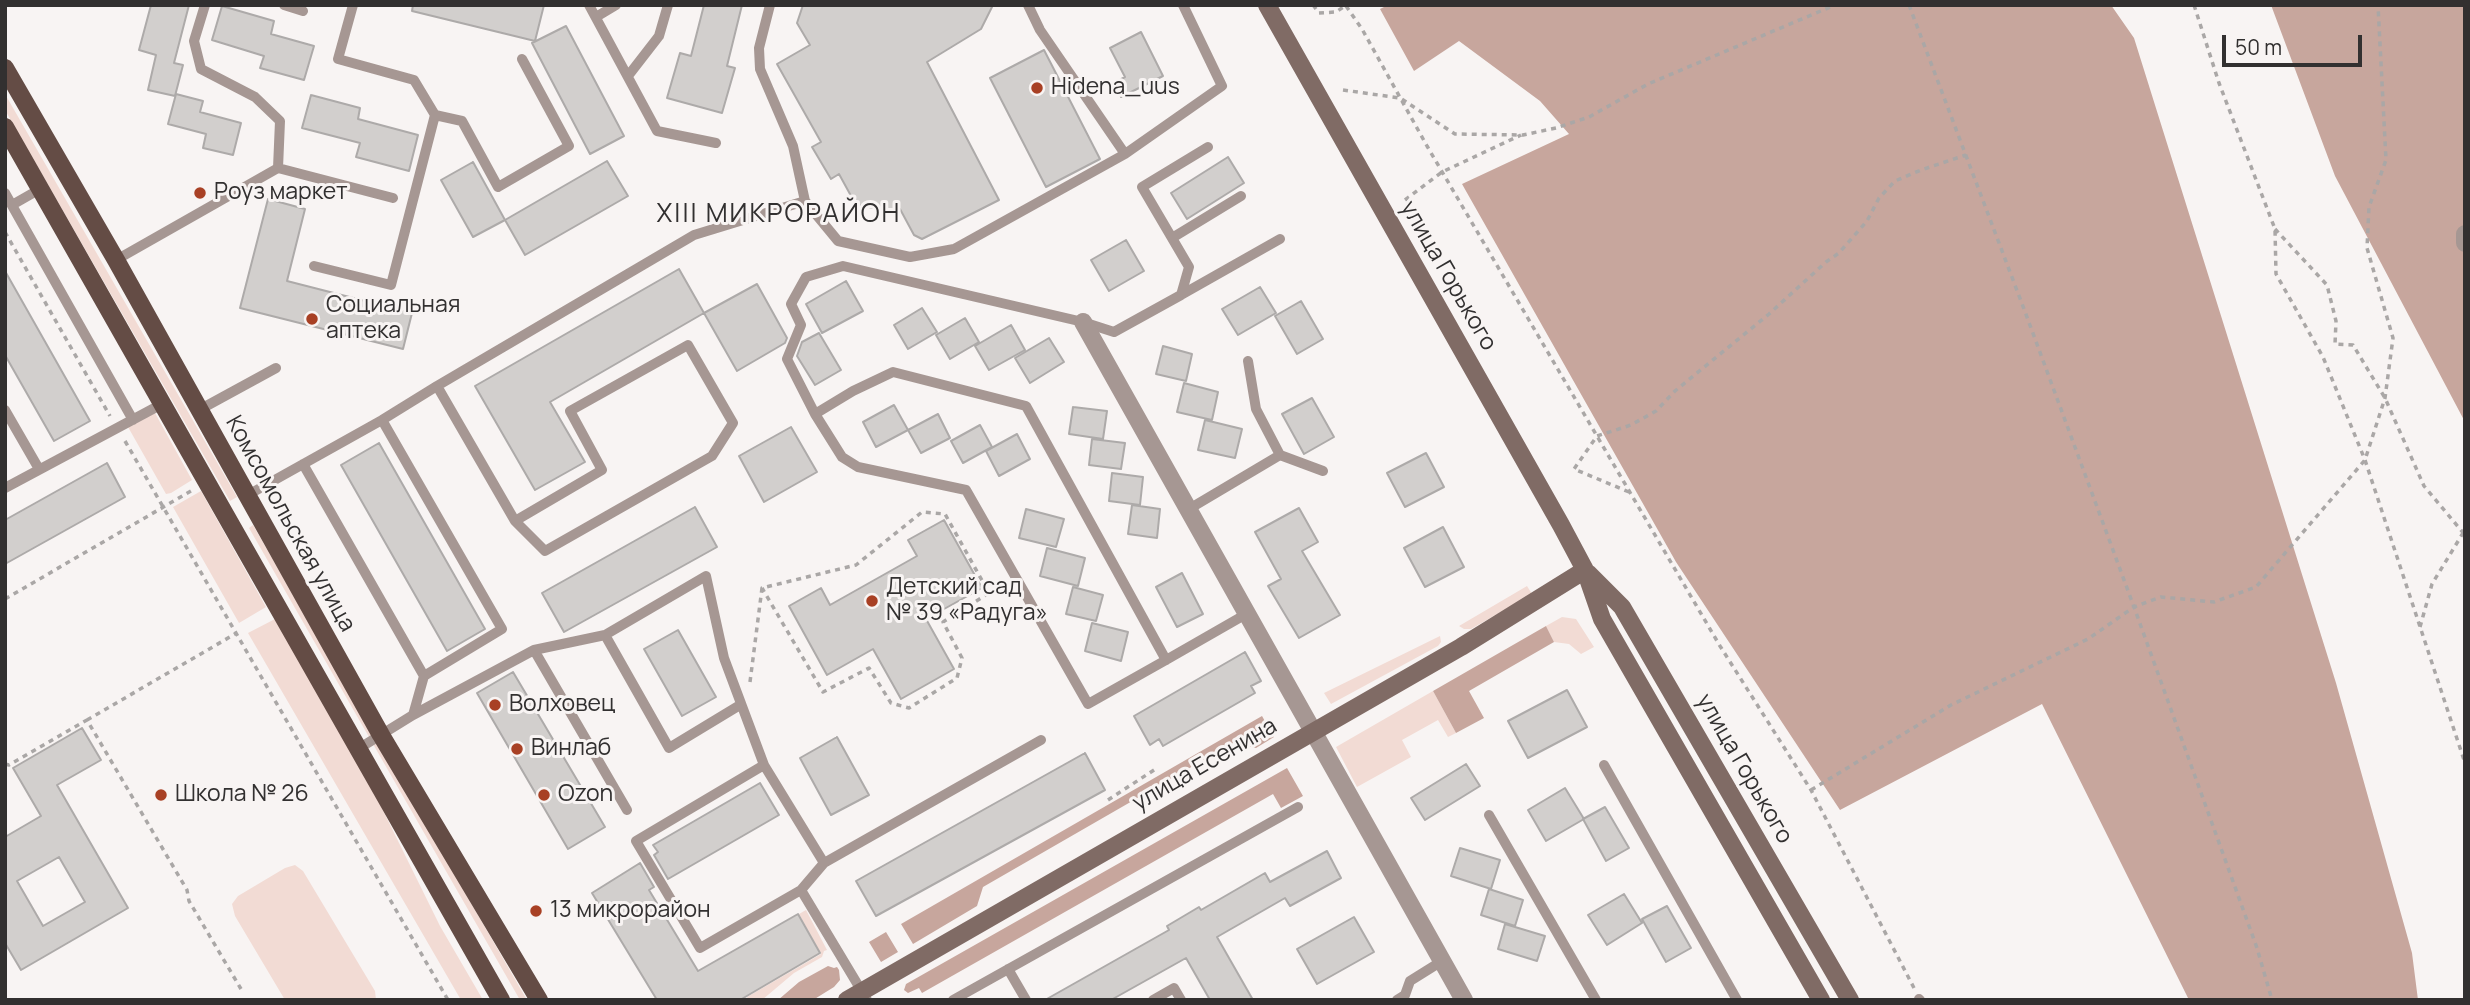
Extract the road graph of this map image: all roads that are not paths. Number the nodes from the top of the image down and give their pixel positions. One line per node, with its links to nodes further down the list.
1 (205, 5): 21 (lane)
2 (284, 5): 11 (lane)
3 (353, 5): 16 (lane)
4 (589, 5): 12 (lane)
5 (616, 5): 12 (lane)
6 (668, 5): 15 (lane)
7 (770, 5): 26 (lane)
8 (1028, 5): 20 (lane)
9 (1183, 5): 20 (lane)
10 (1267, 5): 53 (main road, улица Горького)
11 (303, 11)
12 (596, 17): 15 (lane)
13 (522, 59): 16 (lane)
14 (5, 68): 32 (main road, Комсомольская улица)
15 (628, 76): 18 (lane)
16 (435, 115): 33 (lane)
17 (5, 127): 22 (main road)
18 (716, 143)
19 (1208, 147): 29 (lane)
20 (1125, 154): 26 (lane)
21 (278, 168): 25 (lane); 32 (lane)
22 (40, 189): 27 (lane); 39 (main road)
23 (5, 193): 27 (lane)
24 (1241, 196): 29 (lane)
25 (393, 198)
26 (804, 201): 38 (lane)
27 (12, 205): 43 (lane)
28 (2465, 234): 31 (street)
29 (1172, 238): 34 (lane)
30 (1280, 239): 34 (lane)
31 (2465, 243)
32 (116, 260): 41 (main road, Комсомольская улица)
33 (314, 266)
34 (1181, 295): 35 (lane)
35 (1083, 322): 42 (lane); 51 (street)
36 (1248, 361): 45 (lane)
37 (276, 368): 41 (lane)
38 (437, 386): 44 (lane); 52 (lane)
39 (162, 404): 43 (lane); 64 (main road)
40 (5, 410): 47 (lane)
41 (199, 410): 50 (main road, Комсомольская улица)
42 (815, 414): 57 (lane); 57 (lane)
43 (133, 420): 47 (lane)
44 (382, 420): 46 (lane); 58 (lane)
45 (1280, 455): 48 (lane); 51 (lane)
46 (303, 464): 50 (lane); 58 (lane)
47 (39, 469): 49 (lane)
48 (1323, 471)
49 (5, 488)
50 (246, 496): 62 (main road, Комсомольская улица)
51 (1189, 509): 54 (street)
52 (515, 521): 52 (lane)
53 (1585, 570): 61 (main road, улица Есенина); 85 (main road, улица Горького); 86 (main road, улица Горького)
54 (1248, 613): 57 (lane); 61 (street)
55 (605, 635): 56 (lane); 59 (lane); 59 (lane)
56 (534, 650): 60 (lane); 68 (lane)
57 (1166, 660)
58 (424, 676): 60 (lane)
59 (740, 705): 65 (lane)
60 (413, 715): 62 (lane)
61 (1313, 731): 72 (street); 74 (main road, улица Есенина)
62 (381, 735): 64 (lane); 76 (main road, Комсомольская улица)
63 (1041, 740): 70 (lane)
64 (358, 749): 75 (main road)
65 (764, 765): 70 (lane); 71 (lane)
66 (1604, 765): 84 (lane)
67 (1298, 807): 73 (lane)
68 (627, 810)
69 (1489, 815): 83 (lane)
70 (824, 863): 71 (lane)
71 (801, 890): 74 (lane)
72 (1442, 961): 81 (lane); 82 (street)
73 (1008, 969): 77 (lane); 78 (lane)
74 (858, 997)
75 (501, 1000)
76 (539, 1000)
77 (953, 1000)
78 (1026, 1000)
79 (1153, 1000): 80 (lane)
80 (1181, 1000)
81 (1397, 1000)
82 (1464, 1000)
83 (1597, 1000)
84 (1737, 1000)
85 (1821, 1000)
86 (1850, 1000)

